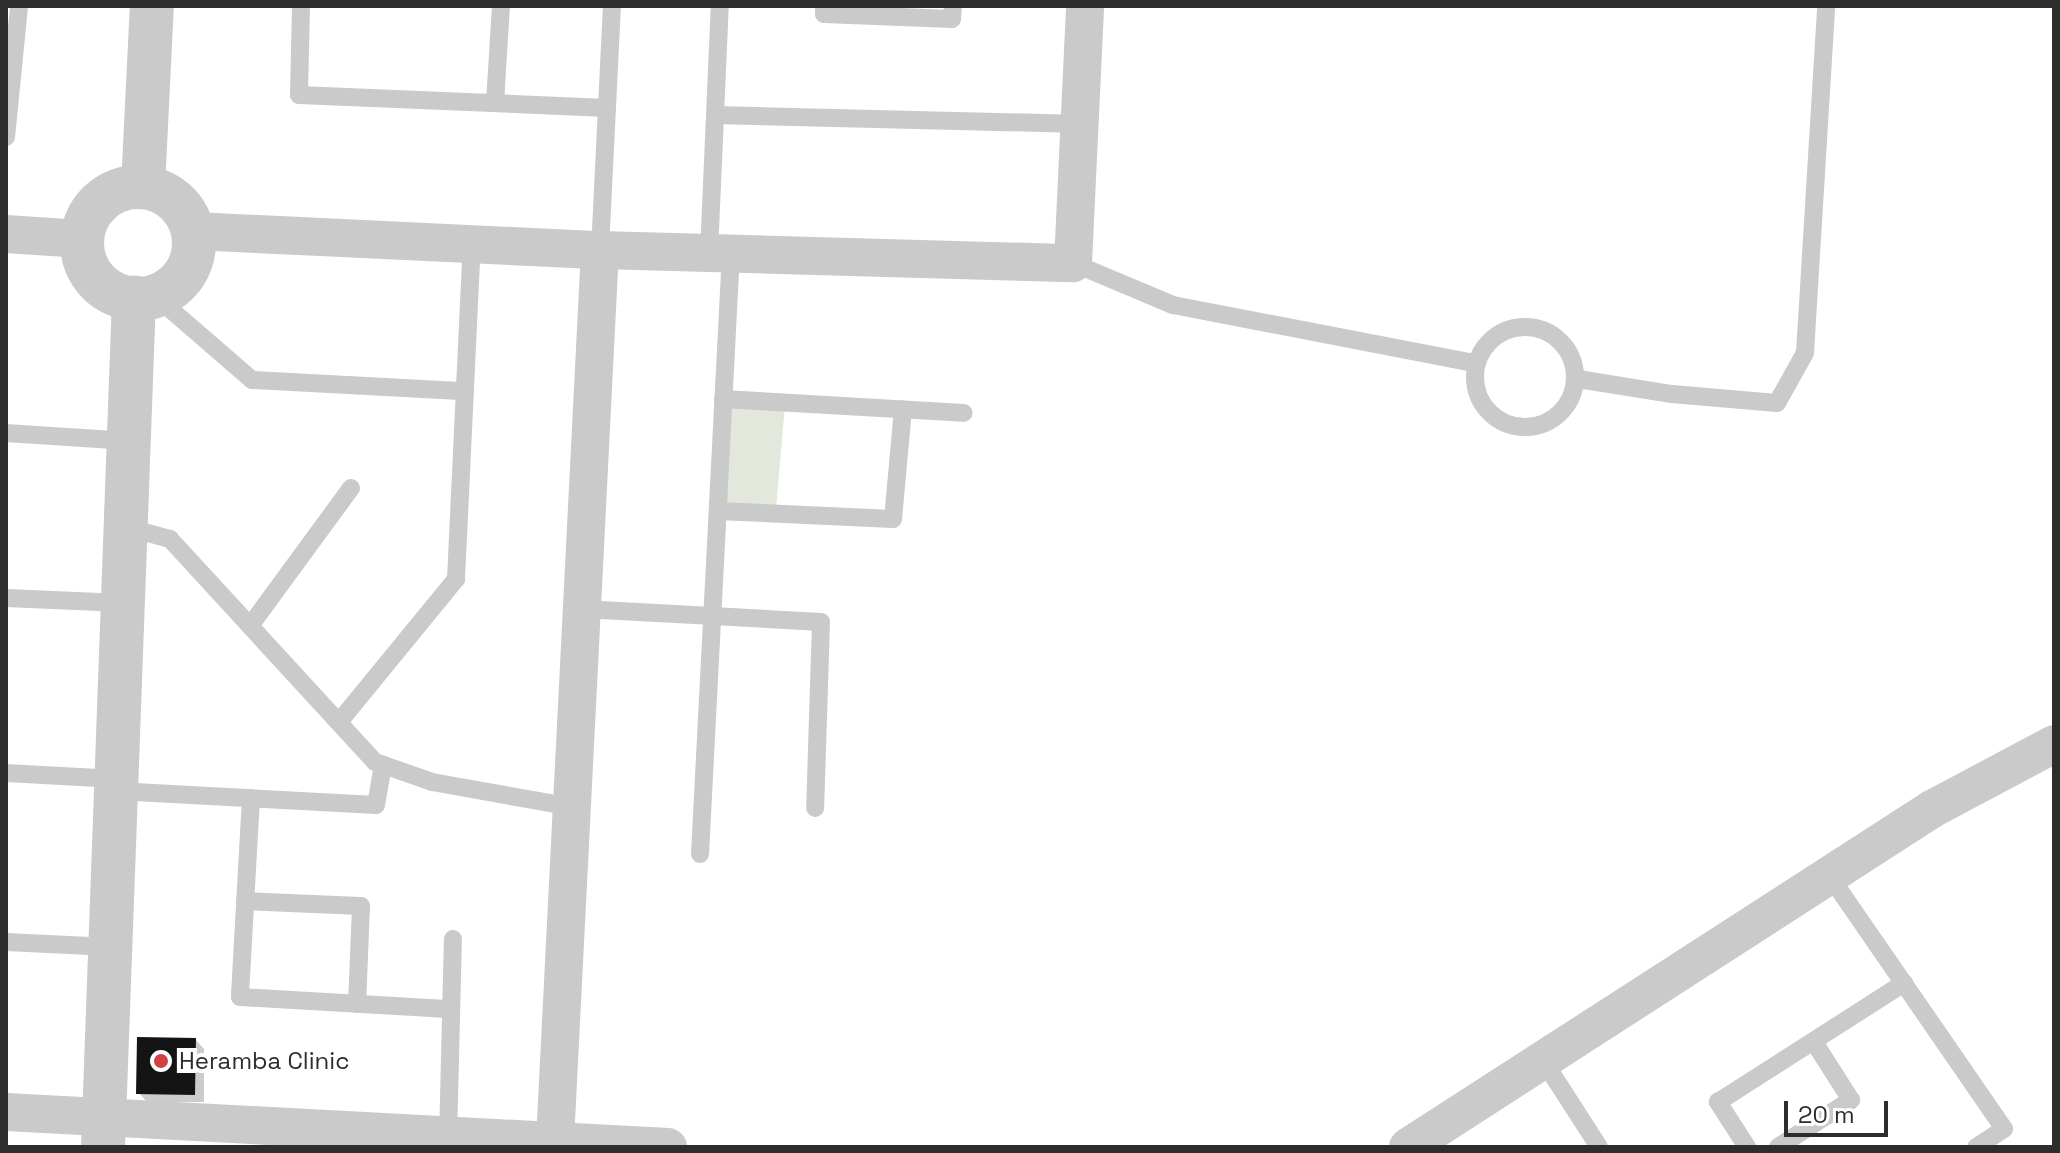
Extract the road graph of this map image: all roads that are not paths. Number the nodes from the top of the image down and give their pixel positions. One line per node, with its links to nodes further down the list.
1 (19, 6): 15 (lane)
2 (152, 6): 16 (street)
3 (301, 6): 11 (lane)
4 (501, 6): 11 (lane)
5 (612, 6): 12 (lane)
6 (720, 6): 13 (lane)
7 (824, 6): 8 (lane)
8 (953, 6)
9 (1085, 6): 14 (street)
10 (1826, 6): 26 (lane)
11 (495, 103): 12 (lane)
12 (607, 108): 21 (lane)
13 (715, 115): 14 (lane); 22 (lane)
14 (1079, 124): 23 (street)
15 (6, 137)
16 (143, 187): 17 (street); 19 (street)
17 (193, 231): 20 (street); 24 (street)
18 (6, 234): 19 (street)
19 (82, 239): 24 (street)
20 (472, 244): 21 (street); 27 (lane)
21 (600, 250): 22 (street); 38 (street)
22 (720, 253): 23 (street); 28 (lane)
23 (1073, 263): 25 (lane)
24 (144, 297): 27 (lane); 32 (street)
25 (1474, 363): 26 (lane); 26 (lane)
26 (1578, 379)
27 (465, 391): 41 (lane)
28 (723, 399): 29 (lane); 34 (lane)
29 (903, 409): 30 (lane); 34 (lane)
30 (964, 413)
31 (6, 433): 32 (lane)
32 (129, 441): 35 (street)
33 (351, 488): 40 (lane)
34 (718, 511): 39 (lane)
35 (126, 527): 37 (street); 40 (lane)
36 (6, 598): 37 (lane)
37 (123, 603): 45 (street)
38 (582, 609): 39 (lane); 47 (street)
39 (712, 616): 48 (lane); 49 (lane)
40 (250, 626): 41 (lane)
41 (339, 722): 43 (lane)
42 (2054, 744): 50 (street)
43 (383, 765): 46 (lane); 47 (lane)
44 (6, 773): 45 (lane)
45 (117, 785): 46 (lane); 54 (street)
46 (251, 798): 51 (lane)
47 (572, 807): 64 (street)
48 (815, 808)
49 (700, 854)
50 (1829, 875): 55 (lane); 59 (street)
51 (245, 901): 56 (lane); 56 (lane)
52 (453, 939): 57 (lane)
53 (6, 942): 54 (lane)
54 (111, 947): 61 (street)
55 (1904, 983): 58 (lane); 70 (lane)
56 (357, 1004): 57 (lane)
57 (451, 1009): 63 (lane)
58 (1814, 1042): 68 (lane); 69 (lane)
59 (1543, 1060): 66 (street); 67 (lane)
60 (6, 1112): 61 (street)
61 (104, 1132): 62 (street)
62 (240, 1136): 63 (street)
63 (448, 1141): 64 (street)
64 (555, 1141): 65 (street)
65 (668, 1147)
66 (1408, 1147)
67 (1599, 1147)
68 (1747, 1147)
69 (1778, 1147)
70 (1976, 1147)

